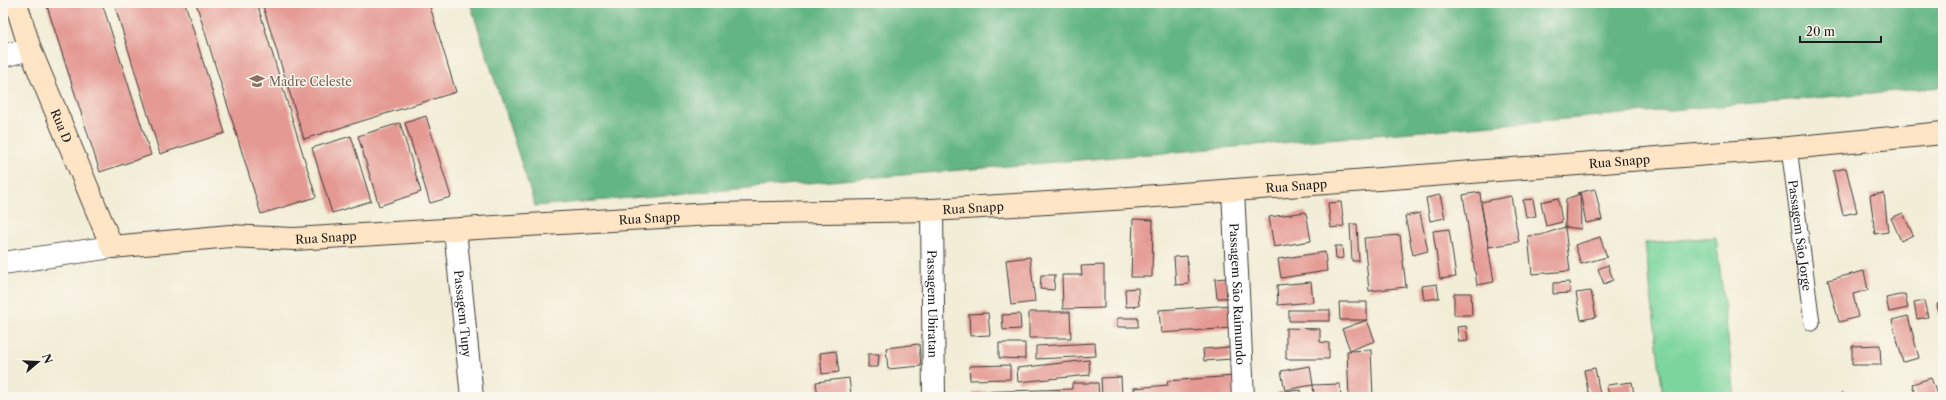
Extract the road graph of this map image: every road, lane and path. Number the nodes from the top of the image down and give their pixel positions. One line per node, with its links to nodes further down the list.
1 (16, 3): 2 (main road, Rua D)
2 (30, 49): 3 (street); 9 (main road, Rua D)
3 (3, 56)
4 (1943, 133): 5 (main road, Rua Snapp)
5 (1789, 148): 6 (main road, Rua Snapp); 11 (lane, Passagem São Jorge)
6 (1233, 190): 7 (main road, Rua Snapp); 14 (street, Passagem São Raimundo)
7 (932, 210): 8 (main road, Rua Snapp); 13 (street, Passagem Ubiratan)
8 (455, 230): 9 (main road, Rua Snapp); 12 (street, Passagem Tupy)
9 (112, 247): 10 (street, Rua Snapp)
10 (3, 263)
11 (1812, 323)
12 (472, 397)
13 (934, 397)
14 (1243, 397)

